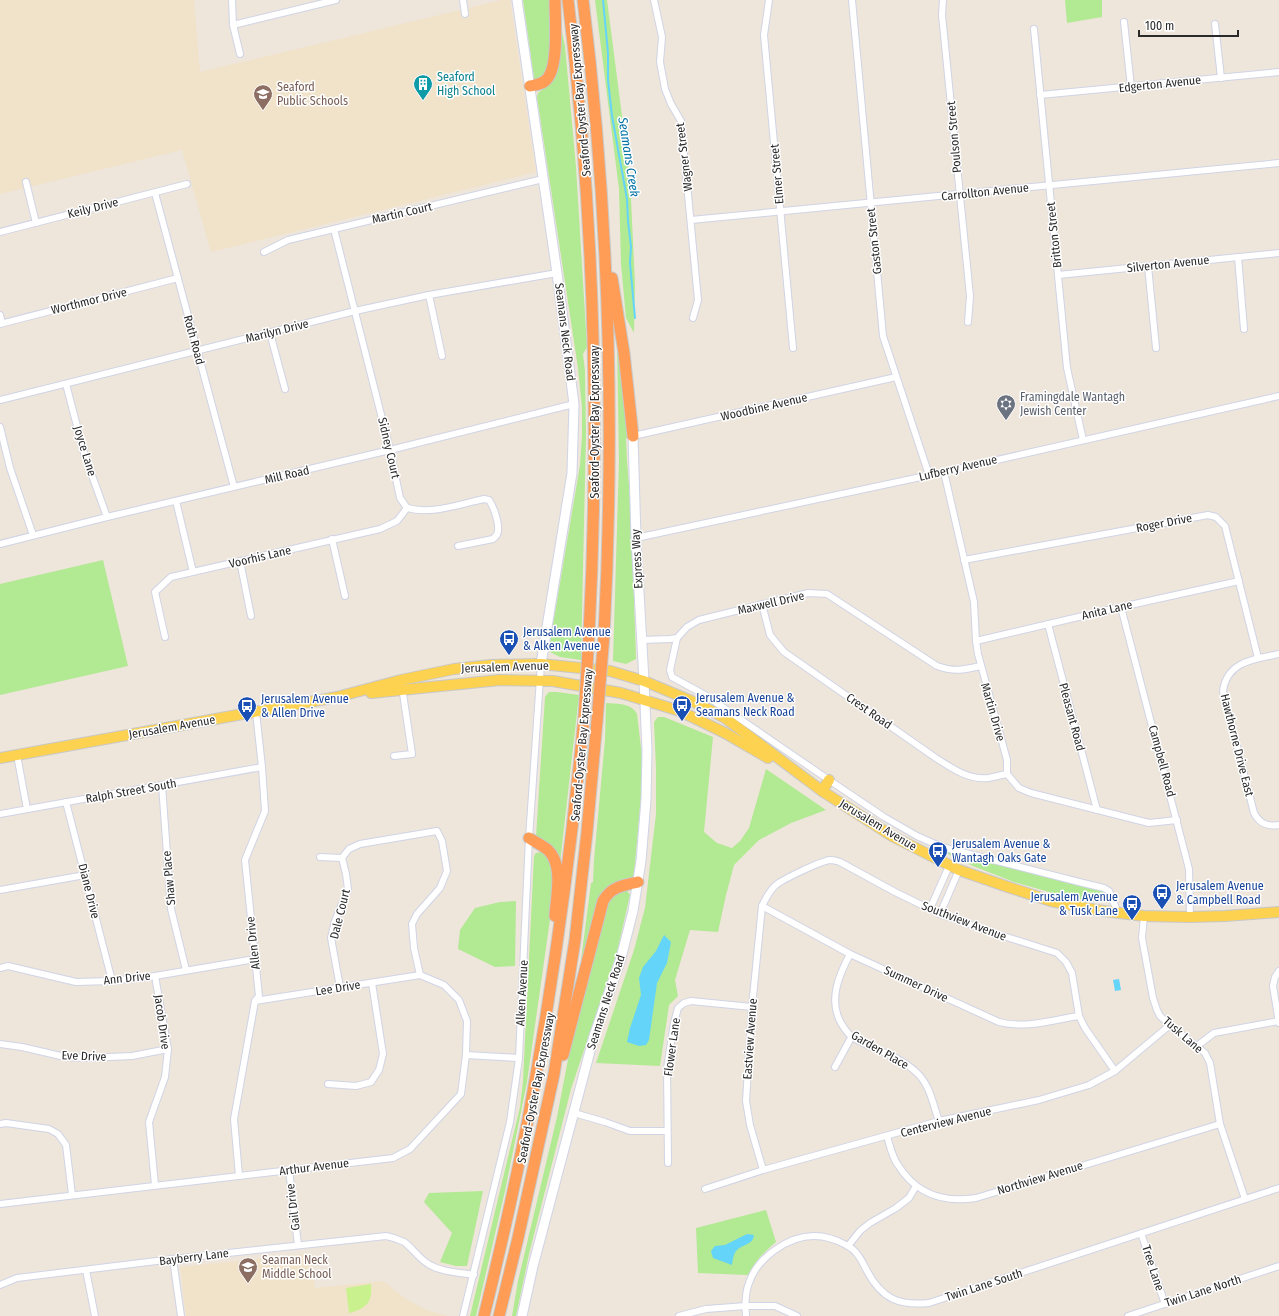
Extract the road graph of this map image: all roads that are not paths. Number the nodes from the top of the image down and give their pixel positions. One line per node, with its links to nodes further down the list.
1 (232, 0): 15 (street)
2 (336, 0): 15 (street)
3 (463, 0): 12 (street)
4 (517, 0): 20 (main road, Seamans Neck Road)
5 (555, 0): 20 (highway)
6 (568, 0): 142 (highway, Seaford-Oyster Bay Expressway, bridge)
7 (583, 0): 29 (highway, Seaford-Oyster Bay Expressway)
8 (654, 0): 33 (street, Wagner Street)
9 (769, 0): 32 (street, Elmer Street)
10 (852, 0): 31 (street, Gaston Street)
11 (943, 0): 30 (street, Poulson Street)
12 (465, 14)
13 (1124, 22): 21 (street)
14 (1215, 24): 19 (street)
15 (234, 25): 17 (street)
16 (1034, 29): 22 (street, Britton Street)
17 (240, 54)
18 (1279, 72): 19 (street, Edgerton Avenue)
19 (1220, 78): 21 (street, Edgerton Avenue)
20 (530, 86): 24 (main road, Seamans Neck Road)
21 (1131, 87): 22 (street, Edgerton Avenue)
22 (1040, 95): 27 (street, Britton Street)
23 (1279, 163): 27 (street, Carrollton Avenue)
24 (543, 179): 35 (street, Martin Court); 41 (main road, Seamans Neck Road)
25 (26, 182): 34 (street)
26 (187, 184): 28 (street, Keily Drive)
27 (1049, 185): 30 (street, Carrollton Avenue); 42 (street, Britton Street)
28 (155, 193): 34 (street, Keily Drive); 43 (street, Roth Road)
29 (601, 194): 63 (highway); 156 (highway, Seaford-Oyster Bay Expressway, bridge)
30 (959, 194): 31 (street, Carrollton Avenue); 48 (street, Poulson Street)
31 (870, 203): 32 (street, Carrollton Avenue); 56 (street, Gaston Street)
32 (780, 211): 33 (street, Carrollton Avenue); 52 (street, Elmer Street)
33 (691, 220): 47 (street, Wagner Street)
34 (36, 223): 36 (street, Keily Drive)
35 (334, 229): 37 (street, Martin Court); 45 (street, Sidney Court)
36 (0, 232)
37 (264, 252)
38 (1279, 254): 39 (street, Silverton Avenue)
39 (1238, 257): 40 (street, Silverton Avenue); 50 (street)
40 (1148, 266): 42 (street, Silverton Avenue); 53 (street)
41 (557, 273): 44 (street, Marilyn Drive); 61 (main road, Seamans Neck Road)
42 (1058, 275): 64 (street, Britton Street)
43 (178, 278): 49 (street, Worthmor Drive); 54 (street, Roth Road)
44 (429, 295): 45 (street, Marilyn Drive); 55 (street)
45 (355, 312): 51 (street, Marilyn Drive); 65 (street, Sidney Court)
46 (0, 315): 49 (street)
47 (693, 318)
48 (968, 322)
49 (1, 323)
50 (1244, 329)
51 (270, 333): 54 (street, Marilyn Drive); 58 (street)
52 (793, 348)
53 (1156, 348)
54 (197, 351): 57 (street, Marilyn Drive); 68 (street, Roth Road)
55 (442, 356)
56 (896, 377): 63 (street, Woodbine Avenue); 67 (street, Gaston Street)
57 (66, 384): 60 (street, Marilyn Drive); 71 (street, Joyce Lane)
58 (285, 388)
59 (1279, 396): 64 (street, Lufberry Avenue)
60 (0, 400)
61 (574, 404): 65 (street, Mill Road); 92 (main road, Seamans Neck Road)
62 (0, 427): 72 (street)
63 (633, 436): 73 (main road, Express Way)
64 (1083, 440): 66 (street, Lufberry Avenue)
65 (390, 450): 68 (street, Mill Road); 70 (street, Sidney Court)
66 (944, 472): 67 (street, Lufberry Avenue); 77 (street, Martin Drive)
67 (929, 475): 73 (street, Lufberry Avenue)
68 (234, 487): 69 (street, Mill Road)
69 (176, 501): 71 (street, Mill Road); 79 (street)
70 (407, 508): 74 (street, Voorhis Lane); 76 (street)
71 (107, 517): 72 (street, Mill Road)
72 (33, 535): 75 (street, Mill Road)
73 (636, 538): 88 (main road, Express Way)
74 (332, 539): 78 (street, Voorhis Lane); 81 (street)
75 (0, 544)
76 (458, 546)
77 (964, 560): 80 (street, Roger Drive); 89 (street, Martin Drive)
78 (240, 561): 79 (street, Voorhis Lane); 84 (street)
79 (193, 572): 86 (street, Voorhis Lane)
80 (1239, 581): 83 (street, Anita Lane); 91 (street, Roger Drive)
81 (345, 596)
82 (762, 604): 87 (street, Maxwell Drive); 93 (street, Maxwell Drive); 106 (street, Crest Road)
83 (1121, 607): 85 (street, Anita Lane); 115 (street, Campbell Road)
84 (251, 616)
85 (1048, 624): 89 (street, Anita Lane); 113 (street, Pleasant Road)
86 (165, 637)
87 (677, 638): 88 (street); 101 (street)
88 (641, 640): 96 (main road, Express Way)
89 (976, 641): 93 (street, Martin Drive)
90 (1279, 654): 91 (street, Hawthorne Drive East)
91 (1258, 658): 116 (street, Hawthorne Drive East)
92 (540, 664): 94 (main road, Jerusalem Avenue); 95 (street, Alken Avenue); 96 (main road, Jerusalem Avenue)
93 (980, 666): 106 (street, Martin Drive)
94 (401, 680): 97 (street); 98 (main road, Jerusalem Avenue)
95 (539, 681): 97 (main road, Jerusalem Avenue); 99 (main road, Jerusalem Avenue); 117 (street, Alken Avenue)
96 (644, 681): 99 (main road, Seamans Neck Road); 101 (main road, Jerusalem Avenue)
97 (402, 690): 98 (main road, Jerusalem Avenue); 103 (street)
98 (343, 696): 100 (main road, Jerusalem Avenue)
99 (645, 700): 108 (main road, Jerusalem Avenue); 123 (main road, Seamans Neck Road)
100 (256, 712): 102 (main road, Jerusalem Avenue); 105 (street, Allen Drive)
101 (727, 715): 107 (street); 108 (main road, Jerusalem Avenue)
102 (17, 755): 104 (main road, Jerusalem Avenue); 112 (street)
103 (394, 756)
104 (0, 758)
105 (262, 767): 109 (street, Ralph Street South); 133 (street, Allen Drive)
106 (1007, 774): 113 (street)
107 (829, 780): 110 (main road); 128 (street)
108 (808, 781): 110 (main road, Jerusalem Avenue)
109 (162, 785): 111 (street, Ralph Street South); 135 (street, Shaw Place)
110 (822, 791): 120 (main road, Jerusalem Avenue)
111 (66, 802): 112 (street, Ralph Street South); 122 (street, Diane Drive)
112 (27, 809): 114 (street, Ralph Street South)
113 (1097, 810): 115 (street)
114 (0, 814)
115 (1177, 820): 131 (street, Campbell Road)
116 (1279, 825)
117 (529, 838): 142 (highway); 153 (street, Alken Avenue)
118 (320, 857): 119 (street)
119 (342, 858): 137 (street); 141 (street, Dale Court)
120 (949, 866): 121 (main road, Jerusalem Avenue); 126 (street)
121 (959, 870): 128 (main road, Jerusalem Avenue); 129 (street)
122 (85, 875): 124 (street); 139 (street, Diane Drive)
123 (638, 882): 156 (highway); 158 (main road, Seamans Neck Road)
124 (0, 890)
125 (762, 906): 126 (street, Southview Avenue); 132 (street, Summer Drive); 144 (street, Eastview Avenue)
126 (930, 909): 129 (street, Southview Avenue)
127 (1279, 912): 131 (main road, Jerusalem Avenue)
128 (1118, 913): 130 (main road, Jerusalem Avenue)
129 (940, 914): 145 (street, Southview Avenue)
130 (1144, 916): 131 (main road, Jerusalem Avenue); 147 (street, Tusk Lane)
131 (1190, 917)
132 (850, 954): 145 (street, Summer Drive); 148 (street, Garden Place)
133 (255, 959): 135 (street, Ann Drive); 143 (street, Allen Drive)
134 (0, 968): 139 (street, Ann Drive)
135 (186, 970): 138 (street, Ann Drive)
136 (1279, 972): 146 (street)
137 (420, 975): 140 (street, Lee Drive); 152 (street, Arthur Avenue)
138 (155, 976): 139 (street, Ann Drive); 151 (street, Jacob Drive)
139 (112, 981)
140 (372, 982): 141 (street, Lee Drive); 157 (street)
141 (340, 987): 143 (street, Lee Drive)
142 (549, 998): 188 (highway, Seaford-Oyster Bay Expressway)
143 (255, 1001): 167 (street, Allen Drive)
144 (752, 1007): 162 (street, Flower Lane); 166 (street, Eastview Avenue)
145 (1079, 1016): 155 (street, Southview Avenue)
146 (1279, 1022): 150 (street)
147 (1170, 1025): 150 (street, Tusk Lane); 155 (street, Centerview Avenue)
148 (852, 1036): 154 (street); 159 (street, Garden Place)
149 (0, 1044): 151 (street, Eve Drive)
150 (1197, 1046): 161 (street, Tusk Lane)
151 (168, 1049): 168 (street, Jacob Drive)
152 (466, 1055): 153 (street); 165 (street, Arthur Avenue)
153 (519, 1058): 181 (street, Alken Avenue)
154 (835, 1067)
155 (1115, 1071): 159 (street, Centerview Avenue)
156 (554, 1074): 189 (highway, Seaford-Oyster Bay Expressway)
157 (328, 1084)
158 (574, 1113): 162 (street); 190 (main road, Seamans Neck Road)
159 (939, 1121): 163 (street, Centerview Avenue)
160 (0, 1124): 172 (street)
161 (1220, 1124): 169 (street, Northview Avenue); 173 (street, Tusk Lane)
162 (667, 1131): 164 (street, Flower Lane)
163 (887, 1136): 166 (street, Centerview Avenue); 169 (street, Northview Avenue)
164 (668, 1163)
165 (289, 1170): 167 (street, Arthur Avenue); 176 (street, Gail Drive)
166 (763, 1170): 171 (street, Centerview Avenue)
167 (239, 1176): 168 (street, Arthur Avenue)
168 (155, 1185): 172 (street, Arthur Avenue)
169 (916, 1186): 177 (street)
170 (1279, 1188): 173 (street, Twin Lane South)
171 (705, 1189)
172 (72, 1195): 174 (street, Arthur Avenue)
173 (1245, 1199): 175 (street, Twin Lane South)
174 (0, 1204)
175 (1141, 1233): 177 (street, Twin Lane South); 183 (street, Tree Lane)
176 (298, 1245): 178 (street, Bayberry Lane); 181 (street, Bayberry Lane)
177 (848, 1246): 184 (street, Twin Lane South)
178 (173, 1259): 180 (street, Bayberry Lane); 186 (street)
179 (1279, 1266): 183 (street, Twin Lane North)
180 (86, 1270): 182 (street, Bayberry Lane); 185 (street)
181 (474, 1275): 187 (street, Alken Avenue)
182 (0, 1285)
183 (1165, 1304): 194 (street, Twin Lane North)
184 (746, 1306): 191 (street); 192 (street, Twin Lane South); 193 (street)
185 (95, 1316)
186 (181, 1316)
187 (463, 1316)
188 (484, 1316)
189 (499, 1316)
190 (522, 1316)
191 (679, 1316)
192 (746, 1316)
193 (797, 1316)
194 (1128, 1316)

